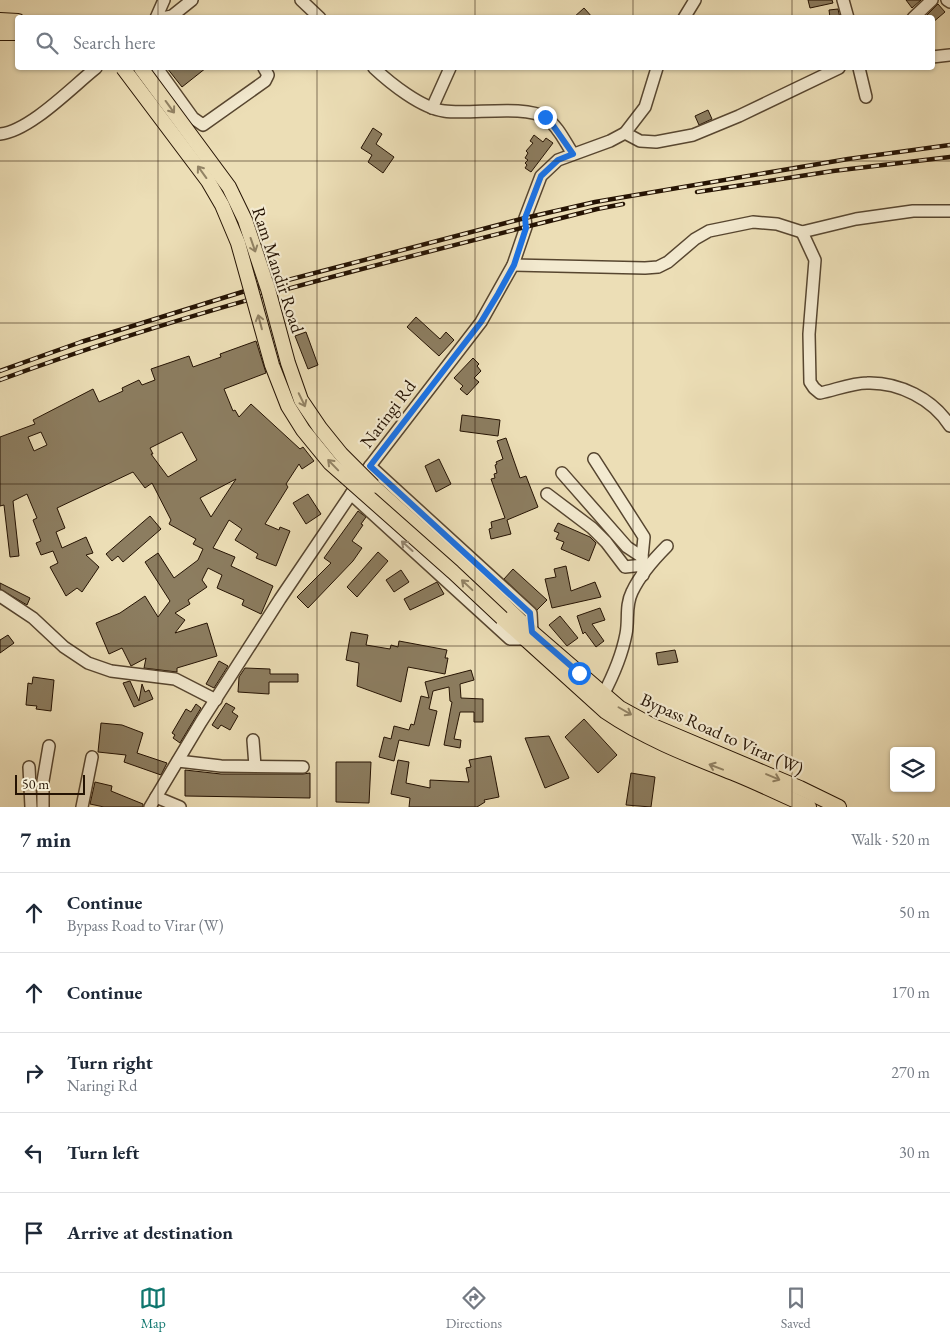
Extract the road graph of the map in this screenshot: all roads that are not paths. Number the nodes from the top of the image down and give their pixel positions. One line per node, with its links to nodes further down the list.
1 (164, 0): 9 (street)
2 (192, 0): 10 (street)
3 (301, 0): 11 (street)
4 (695, 0): 12 (street)
5 (843, 0): 13 (street)
6 (932, 0): 14 (street)
7 (947, 0): 8 (street)
8 (950, 2)
9 (157, 15)
10 (173, 15)
11 (317, 15)
12 (686, 15)
13 (847, 15)
14 (916, 15)
15 (0, 20): 16 (main road)
16 (15, 21)
17 (0, 32): 18 (main road)
18 (15, 33)
19 (950, 55): 20 (street)
20 (935, 57)
21 (94, 70): 34 (street)
22 (125, 70): 49 (main road, one-way to 22, bridge)
23 (142, 70): 49 (main road, Ram Mandir Road, one-way to 49, bridge)
24 (158, 70): 25 (street)
25 (265, 70)
26 (376, 70): 32 (street)
27 (449, 70): 32 (street)
28 (656, 70): 33 (street, Naringi Rd)
29 (835, 70): 33 (street)
30 (859, 70): 31 (street)
31 (866, 97)
32 (432, 108): 36 (street)
33 (625, 133): 36 (street, Naringi Rd)
34 (4, 134): 35 (street)
35 (0, 146)
36 (573, 154): 39 (street, Naringi Rd)
37 (950, 211): 38 (street)
38 (802, 232): 39 (street); 40 (street)
39 (514, 265): 42 (street, Naringi Rd)
40 (950, 426)
41 (594, 459): 47 (street)
42 (370, 466): 44 (street, Naringi Rd); 50 (street)
43 (562, 473): 47 (street)
44 (351, 494): 50 (street, one-way to 44); 52 (street, Naringi Rd)
45 (547, 494): 47 (street)
46 (667, 546): 47 (street)
47 (643, 566): 51 (street)
48 (0, 596): 52 (street)
49 (506, 614): 50 (main road)
50 (528, 636): 51 (main road, Bypass Road to Virar (W)); 65 (main road, one-way to 50)
51 (604, 695): 66 (main road, Bypass Road to Virar (W), one-way to 66)
52 (216, 700): 56 (street, Naringi Rd)
53 (253, 740): 57 (street)
54 (48, 746): 62 (street)
55 (92, 757): 63 (street)
56 (178, 761): 57 (street); 60 (street, Naringi Rd)
57 (255, 766): 59 (street)
58 (29, 767): 61 (street)
59 (303, 767)
60 (153, 802): 64 (street)
61 (31, 807)
62 (43, 807)
63 (82, 807)
64 (180, 807)
65 (809, 807)
66 (839, 807)

